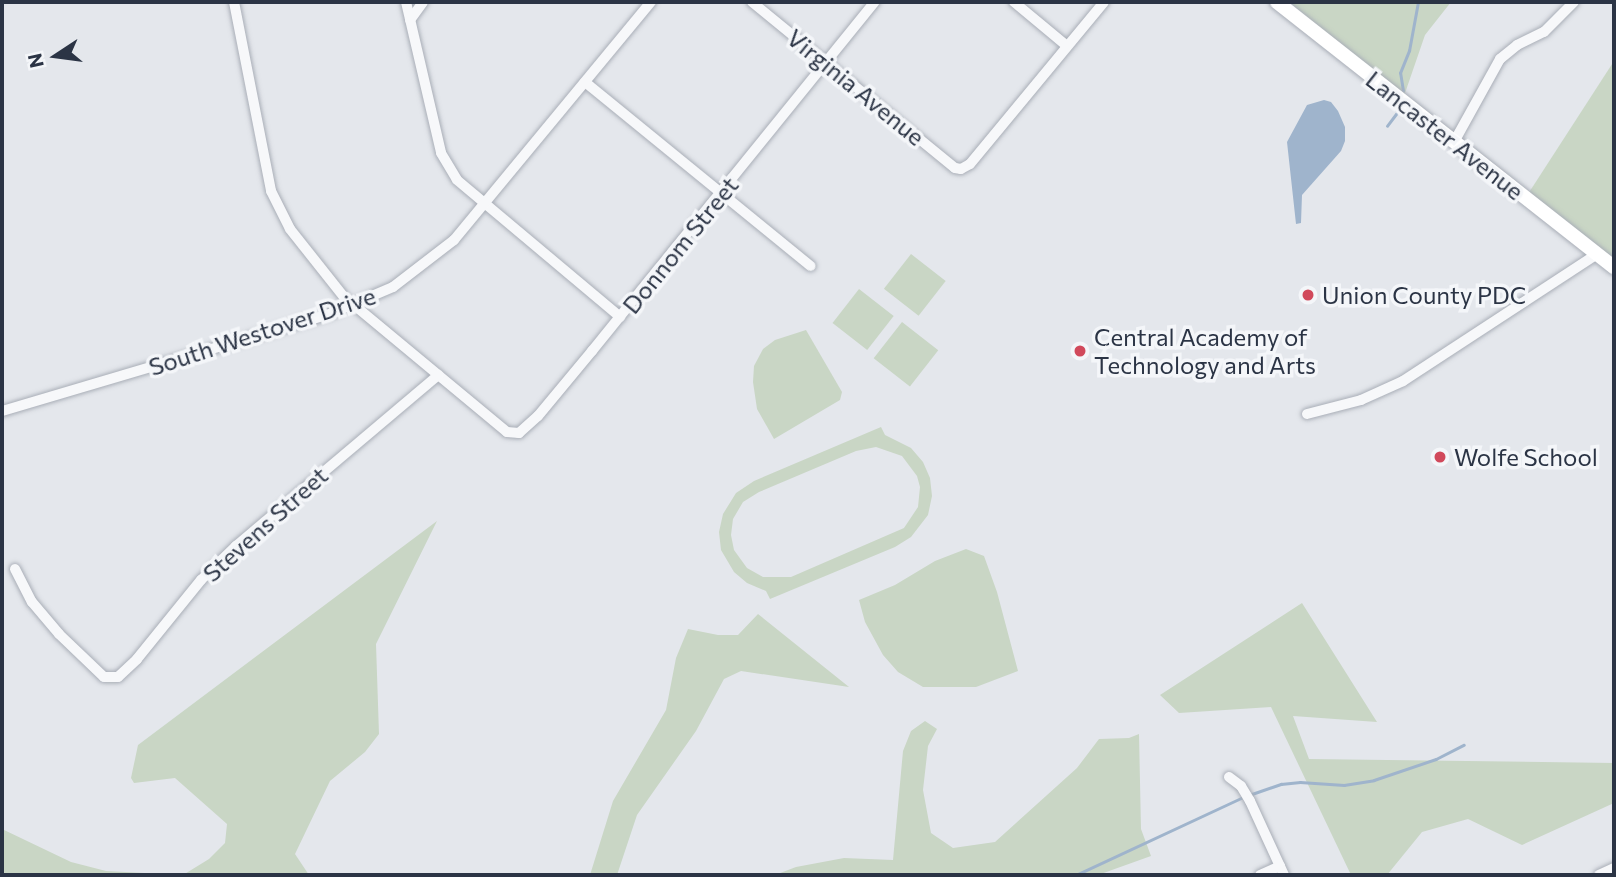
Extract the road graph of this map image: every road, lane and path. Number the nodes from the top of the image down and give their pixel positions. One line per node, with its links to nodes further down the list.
1 (233, 2): 21 (street)
2 (406, 2): 11 (street)
3 (423, 2): 11 (street)
4 (651, 2): 14 (street, South Westover Drive)
5 (752, 2): 13 (street, Virginia Avenue)
6 (876, 2): 13 (street, Donnom Street)
7 (1014, 2): 12 (street)
8 (1104, 2): 12 (street)
9 (1277, 2): 15 (main road, Lancaster Avenue)
10 (1574, 2): 15 (street)
11 (410, 20): 17 (street)
12 (1067, 46): 13 (street, Virginia Avenue)
13 (827, 64): 16 (street, Donnom Street)
14 (585, 82): 16 (street); 17 (street, South Westover Drive)
15 (1454, 142): 18 (main road, Lancaster Avenue)
16 (721, 194): 19 (street); 22 (street, Donnom Street)
17 (484, 204): 21 (street, South Westover Drive); 22 (street)
18 (1597, 254): 20 (main road, Lancaster Avenue); 25 (street)
19 (811, 266)
20 (1614, 267)
21 (353, 306): 23 (street); 24 (street, South Westover Drive)
22 (620, 317): 23 (street, Donnom Street)
23 (438, 375): 26 (street, Stevens Street)
24 (2, 411)
25 (1307, 414)
26 (15, 569)
27 (1229, 777): 29 (street)
28 (1614, 868): 31 (street)
29 (1282, 871): 30 (street)
30 (1260, 875)
31 (1599, 875)

